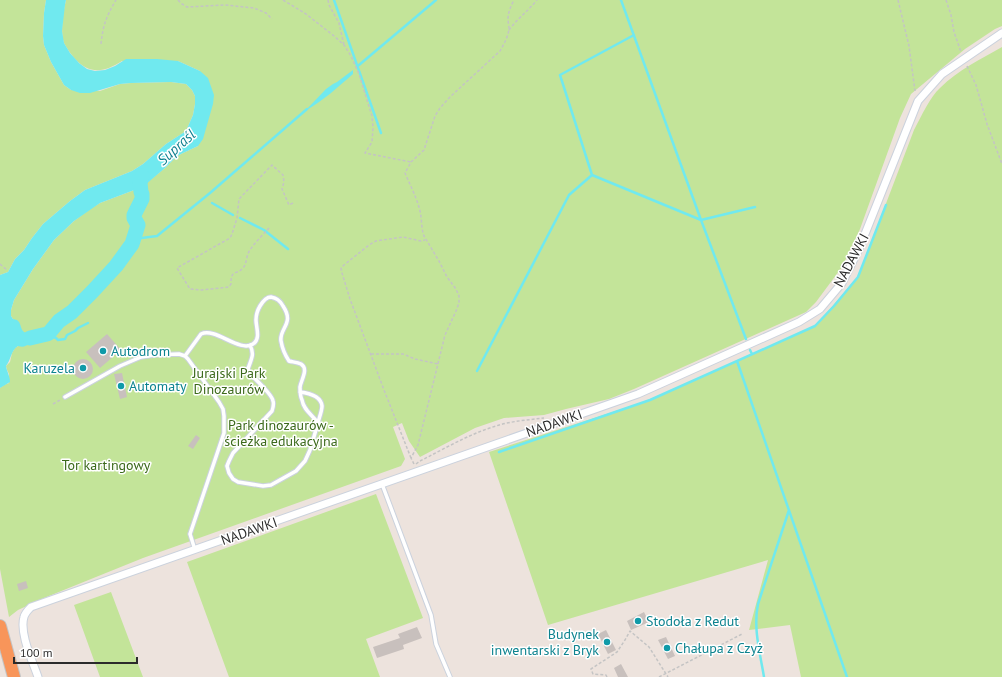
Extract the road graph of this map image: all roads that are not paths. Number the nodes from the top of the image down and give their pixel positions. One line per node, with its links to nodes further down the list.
1 (1002, 33): 7 (street, NADAWKI)
2 (250, 345): 3 (lane); 4 (lane); 6 (lane)
3 (185, 356): 5 (lane); 8 (lane)
4 (300, 392): 6 (lane); 6 (lane)
5 (66, 397)
6 (318, 423)
7 (382, 484): 8 (street, NADAWKI); 12 (lane)
8 (195, 550): 11 (street, NADAWKI)
9 (0, 626): 10 (highway)
10 (14, 677)
11 (38, 677)
12 (450, 677)

